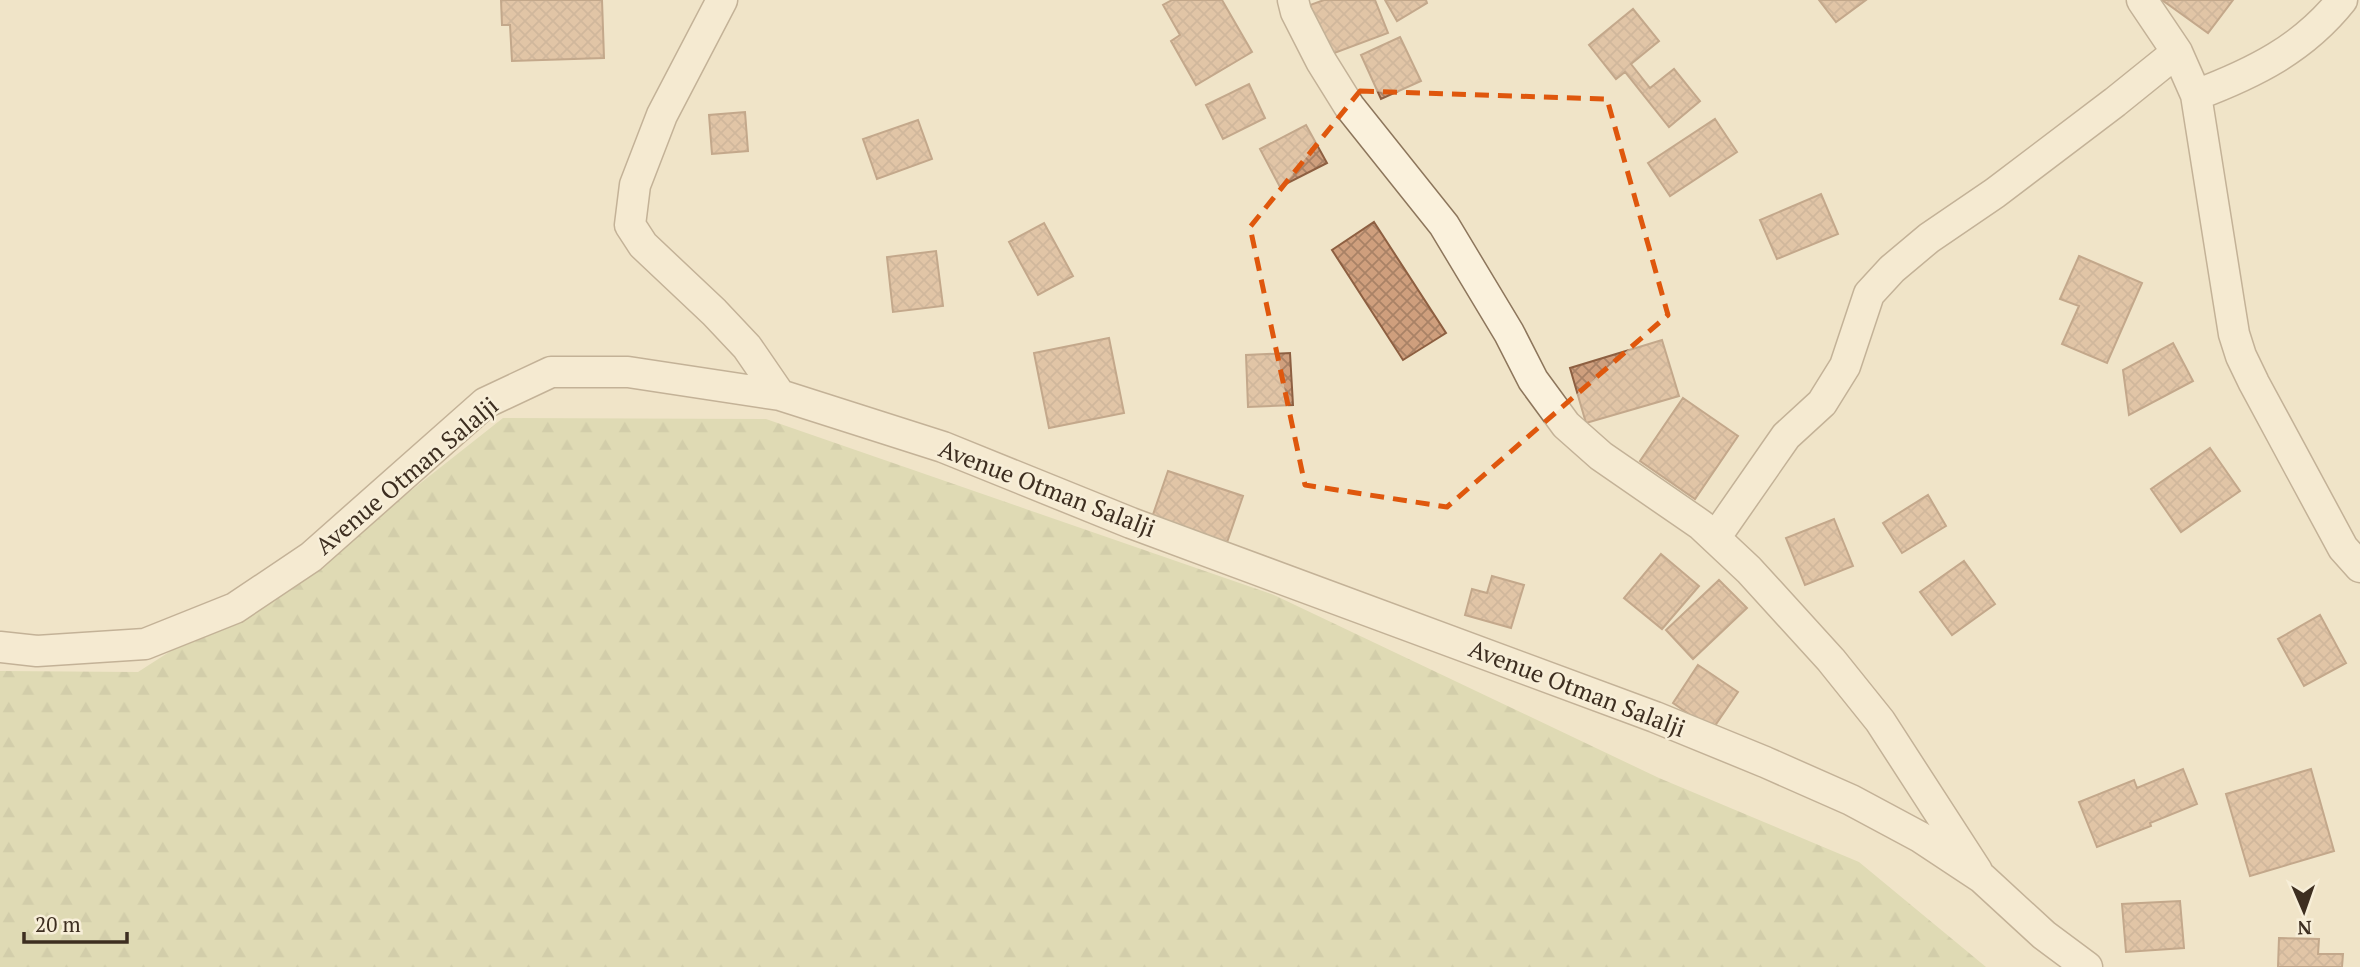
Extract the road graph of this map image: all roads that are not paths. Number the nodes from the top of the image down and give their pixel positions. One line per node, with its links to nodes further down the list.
1 (722, 0): 7 (street)
2 (1293, 0): 8 (street)
3 (2142, 0): 5 (street)
4 (2342, 0): 6 (street)
5 (2178, 52): 6 (street); 8 (street)
6 (2196, 95): 9 (street)
7 (780, 395): 10 (street, Avenue Otman Salalji); 11 (street, Avenue Otman Salalji)
8 (1715, 538): 11 (street)
9 (2360, 567)
10 (0, 647)
11 (1982, 878): 12 (street, Avenue Otman Salalji)
12 (2087, 967)

